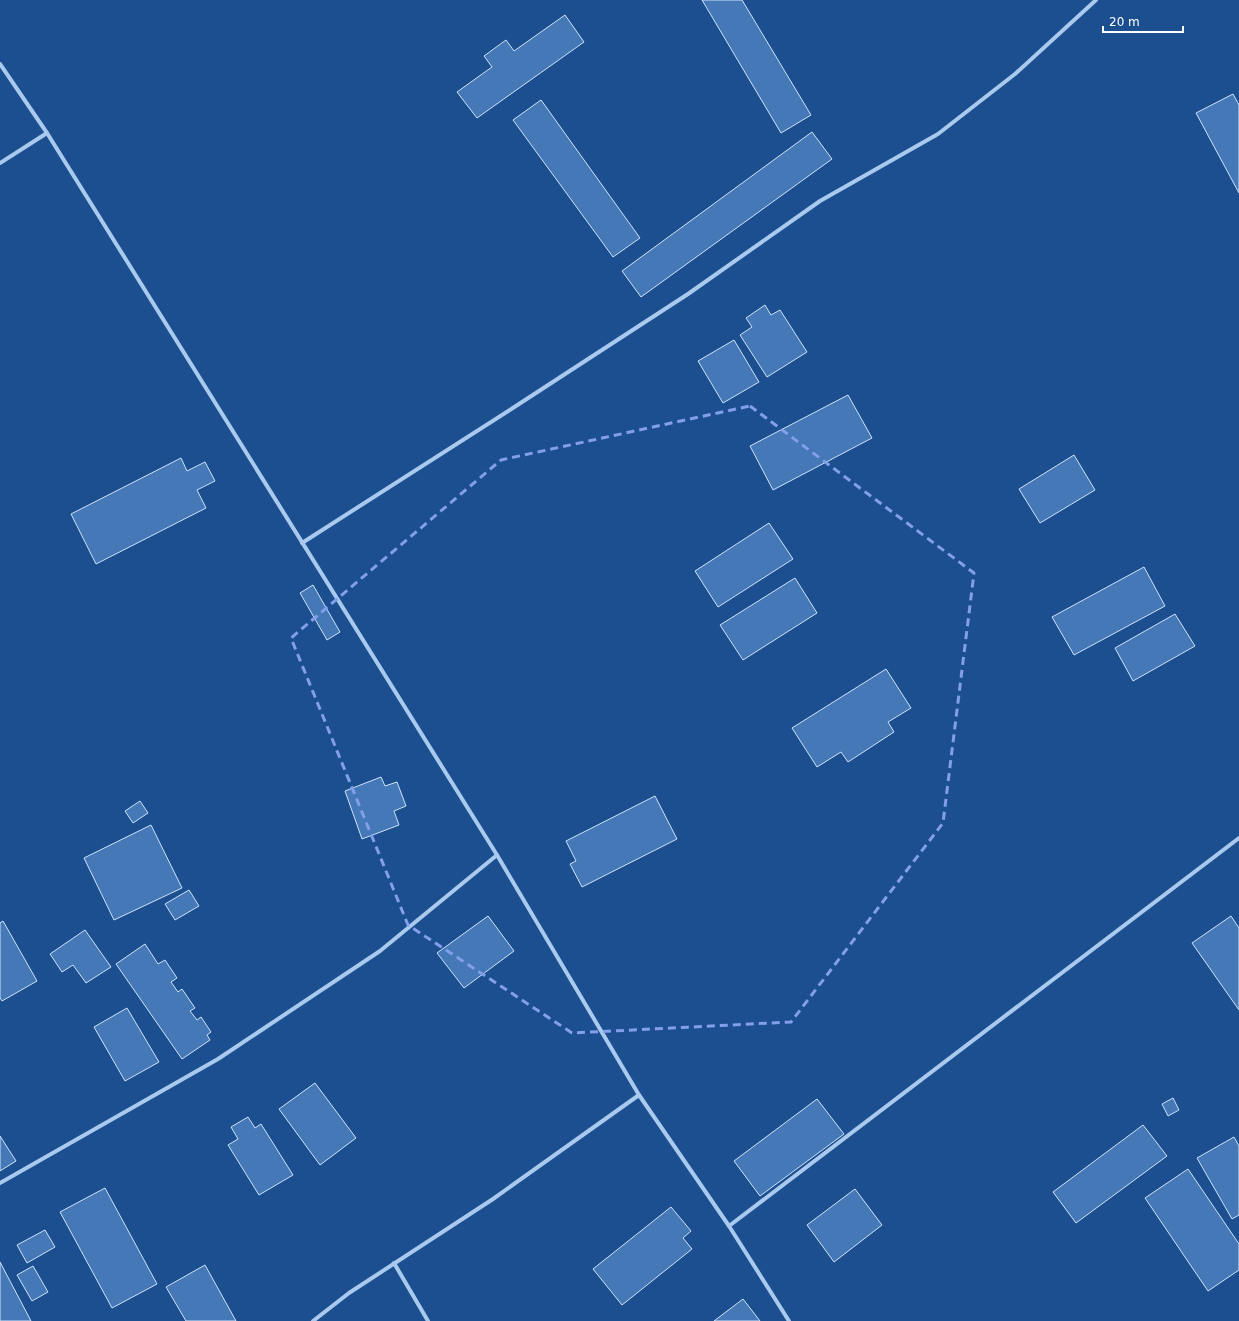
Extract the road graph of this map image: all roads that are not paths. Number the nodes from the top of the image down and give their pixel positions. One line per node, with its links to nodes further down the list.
1 (1096, 0): 5 (street)
2 (0, 64): 3 (street)
3 (47, 133): 4 (street); 5 (street)
4 (0, 163)
5 (302, 542): 7 (street)
6 (1239, 838): 10 (street)
7 (497, 855): 8 (street); 9 (street)
8 (639, 1095): 10 (street); 11 (street)
9 (0, 1183)
10 (729, 1226): 14 (street)
11 (394, 1263): 12 (street); 13 (street)
12 (312, 1321)
13 (428, 1321)
14 (789, 1321)

